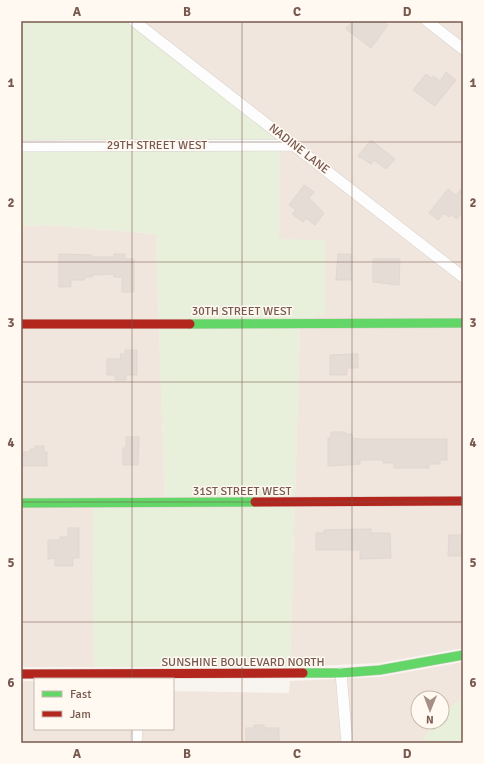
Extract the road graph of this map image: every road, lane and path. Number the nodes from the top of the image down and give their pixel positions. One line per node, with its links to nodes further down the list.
1 (134, 21): 4 (street, NADINE LANE)
2 (427, 21): 3 (street)
3 (463, 49)
4 (293, 145): 5 (street, 29TH STREET WEST); 6 (street, NADINE LANE)
5 (21, 146)
6 (463, 277)
7 (463, 323): 8 (street, 30TH STREET WEST)
8 (21, 324)
9 (463, 501): 10 (street, 31ST STREET WEST)
10 (21, 503)
11 (463, 655): 12 (street, SUNSHINE BOULEVARD NORTH)
12 (341, 673): 14 (street, SUNSHINE BOULEVARD NORTH); 17 (street)
13 (21, 674): 14 (street, SUNSHINE BOULEVARD NORTH)
14 (139, 677)
15 (137, 730): 16 (street)
16 (136, 743)
17 (347, 743)

